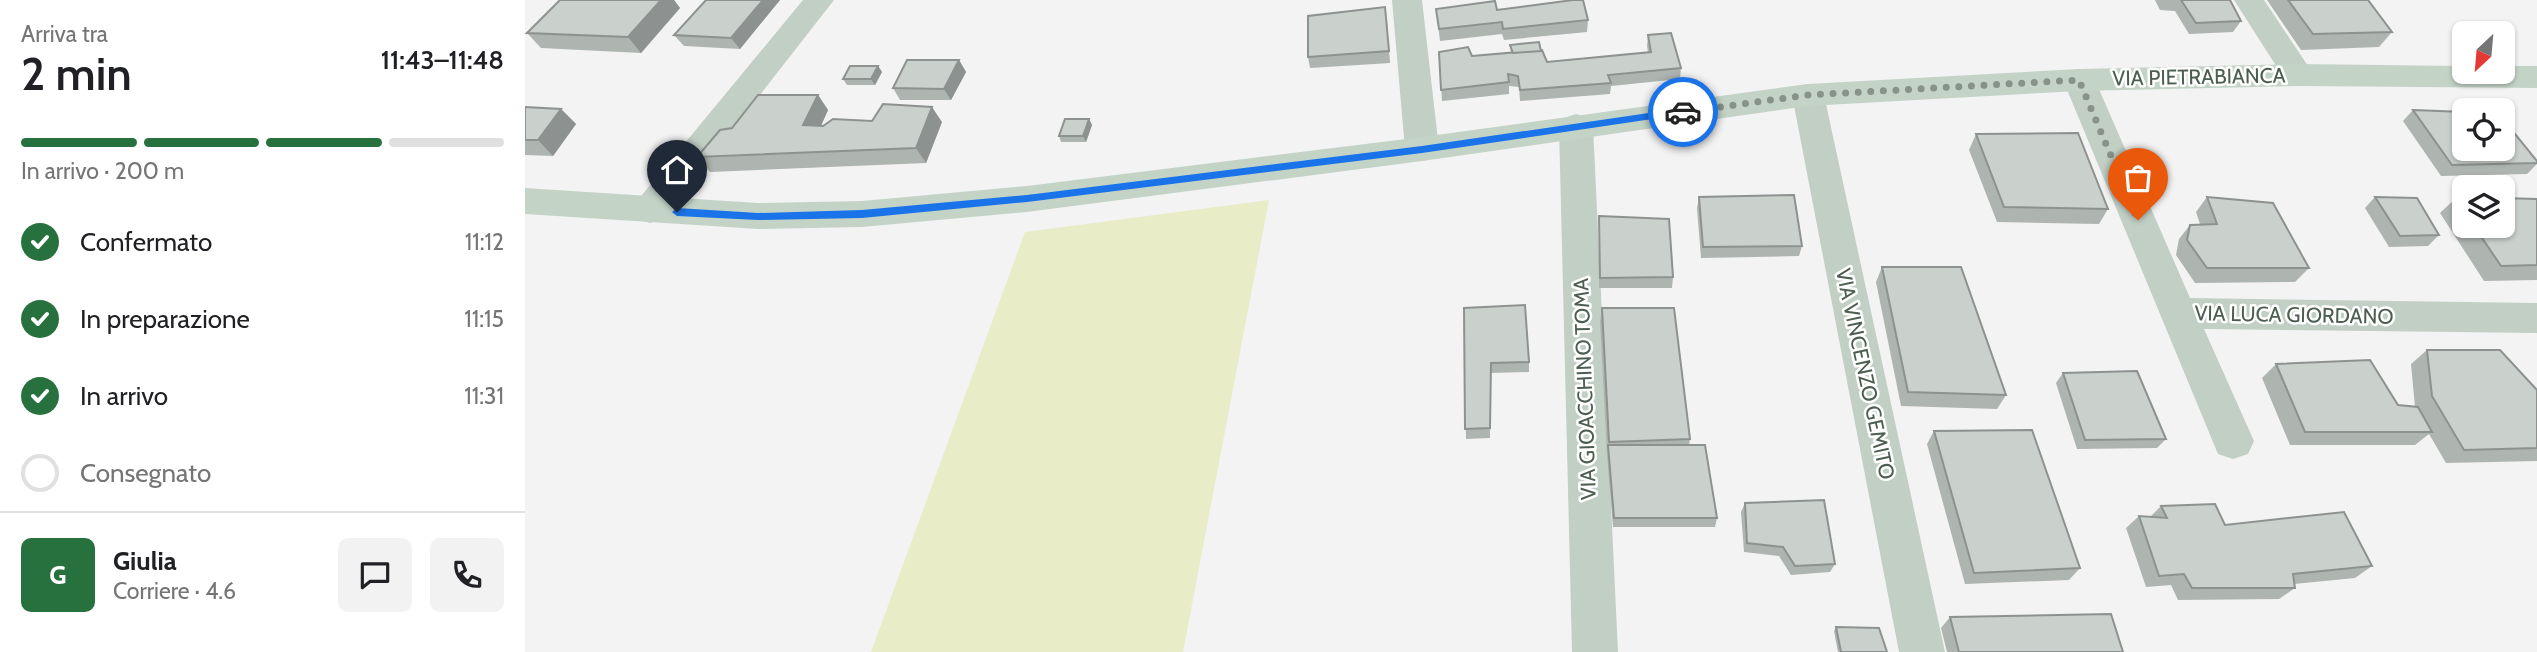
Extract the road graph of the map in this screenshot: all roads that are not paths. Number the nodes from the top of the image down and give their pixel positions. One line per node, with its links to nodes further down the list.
1 (819, 0): 11 (street)
2 (1407, 0): 9 (street)
3 (2249, 0): 4 (street)
4 (2298, 75): 5 (main road, VIA PIETRABIANCA); 6 (main road, VIA PIETRABIANCA)
5 (2537, 77)
6 (2079, 80): 7 (main road, VIA PIETRABIANCA); 12 (street, VIA LUCA GIORDANO)
7 (1808, 95): 8 (main road, VIA PIETRABIANCA); 16 (street, VIA VINCENZO GEMITO)
8 (1576, 126): 9 (main road, VIA PIETRABIANCA); 15 (street, VIA GIOACCHINO TOMA)
9 (1422, 149): 11 (main road, VIA PIETRABIANCA)
10 (525, 201): 11 (main road, VIA PIETRABIANCA)
11 (650, 210)
12 (2178, 313): 13 (street, VIA LUCA GIORDANO); 14 (street)
13 (2537, 318)
14 (2233, 441)
15 (1595, 652)
16 (1922, 652)

